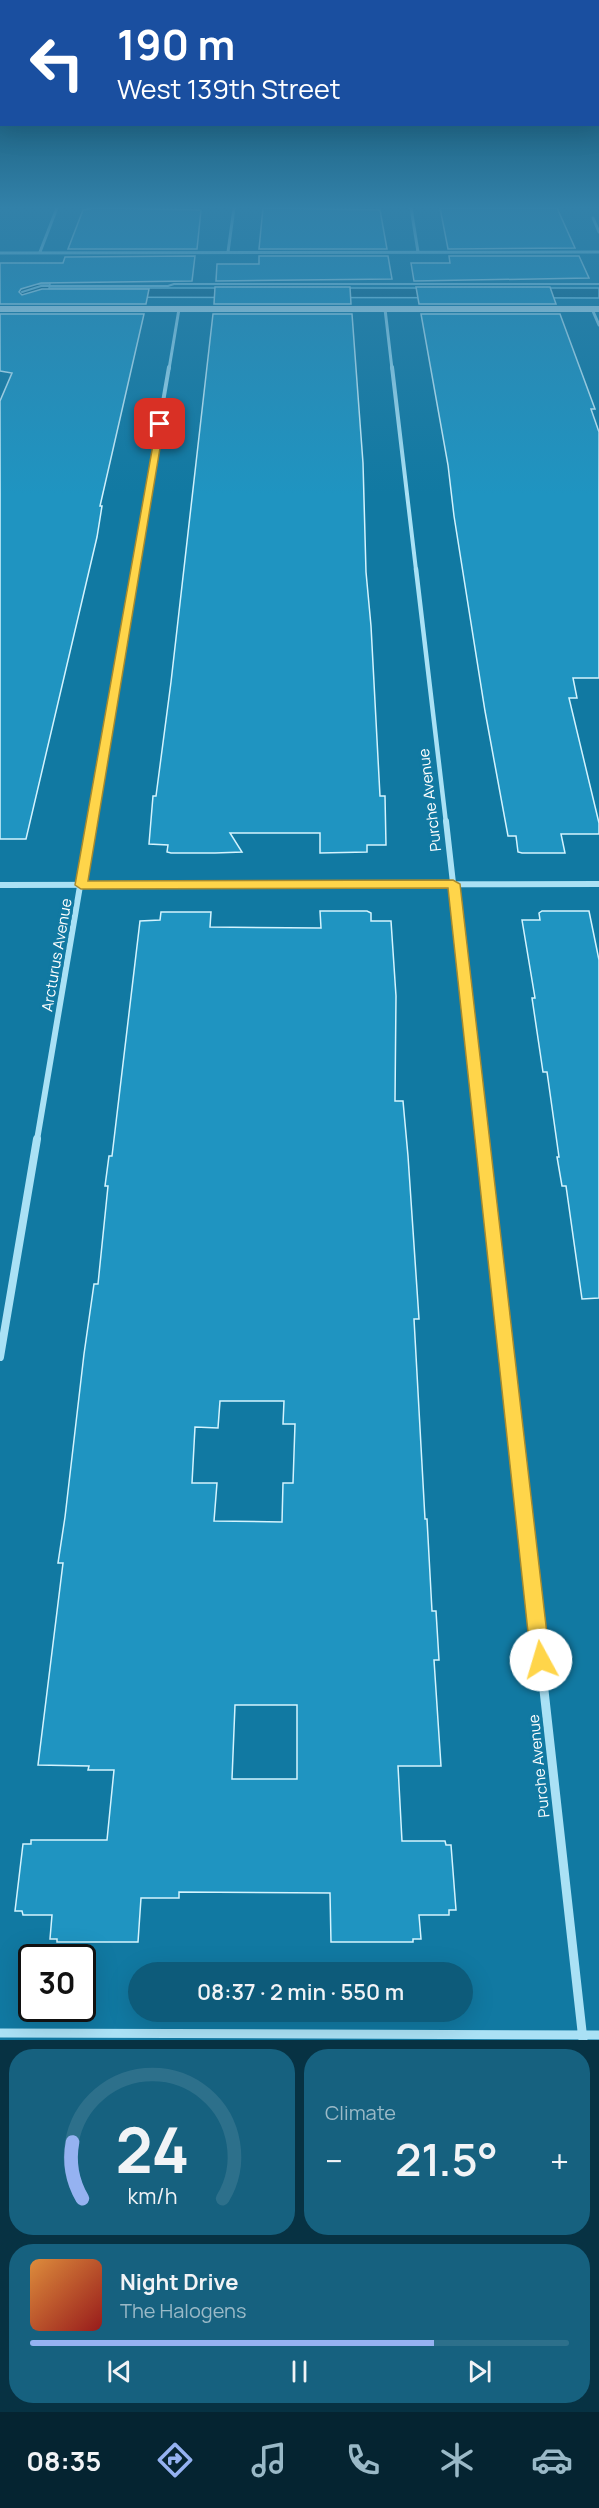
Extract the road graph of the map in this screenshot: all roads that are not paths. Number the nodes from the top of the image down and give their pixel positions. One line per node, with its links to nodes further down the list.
1 (0, 309): 2 (street)
2 (179, 309): 3 (street); 9 (street, Arcturus Avenue)
3 (385, 309): 4 (street); 6 (street, Purche Avenue)
4 (596, 309): 5 (street)
5 (599, 325)
6 (453, 884): 7 (street); 9 (street); 13 (street, Purche Avenue)
7 (599, 884)
8 (0, 885): 9 (street)
9 (81, 885): 10 (street, Arcturus Avenue)
10 (0, 1357)
11 (0, 2033): 13 (street)
12 (599, 2035): 13 (street)
13 (583, 2038)

